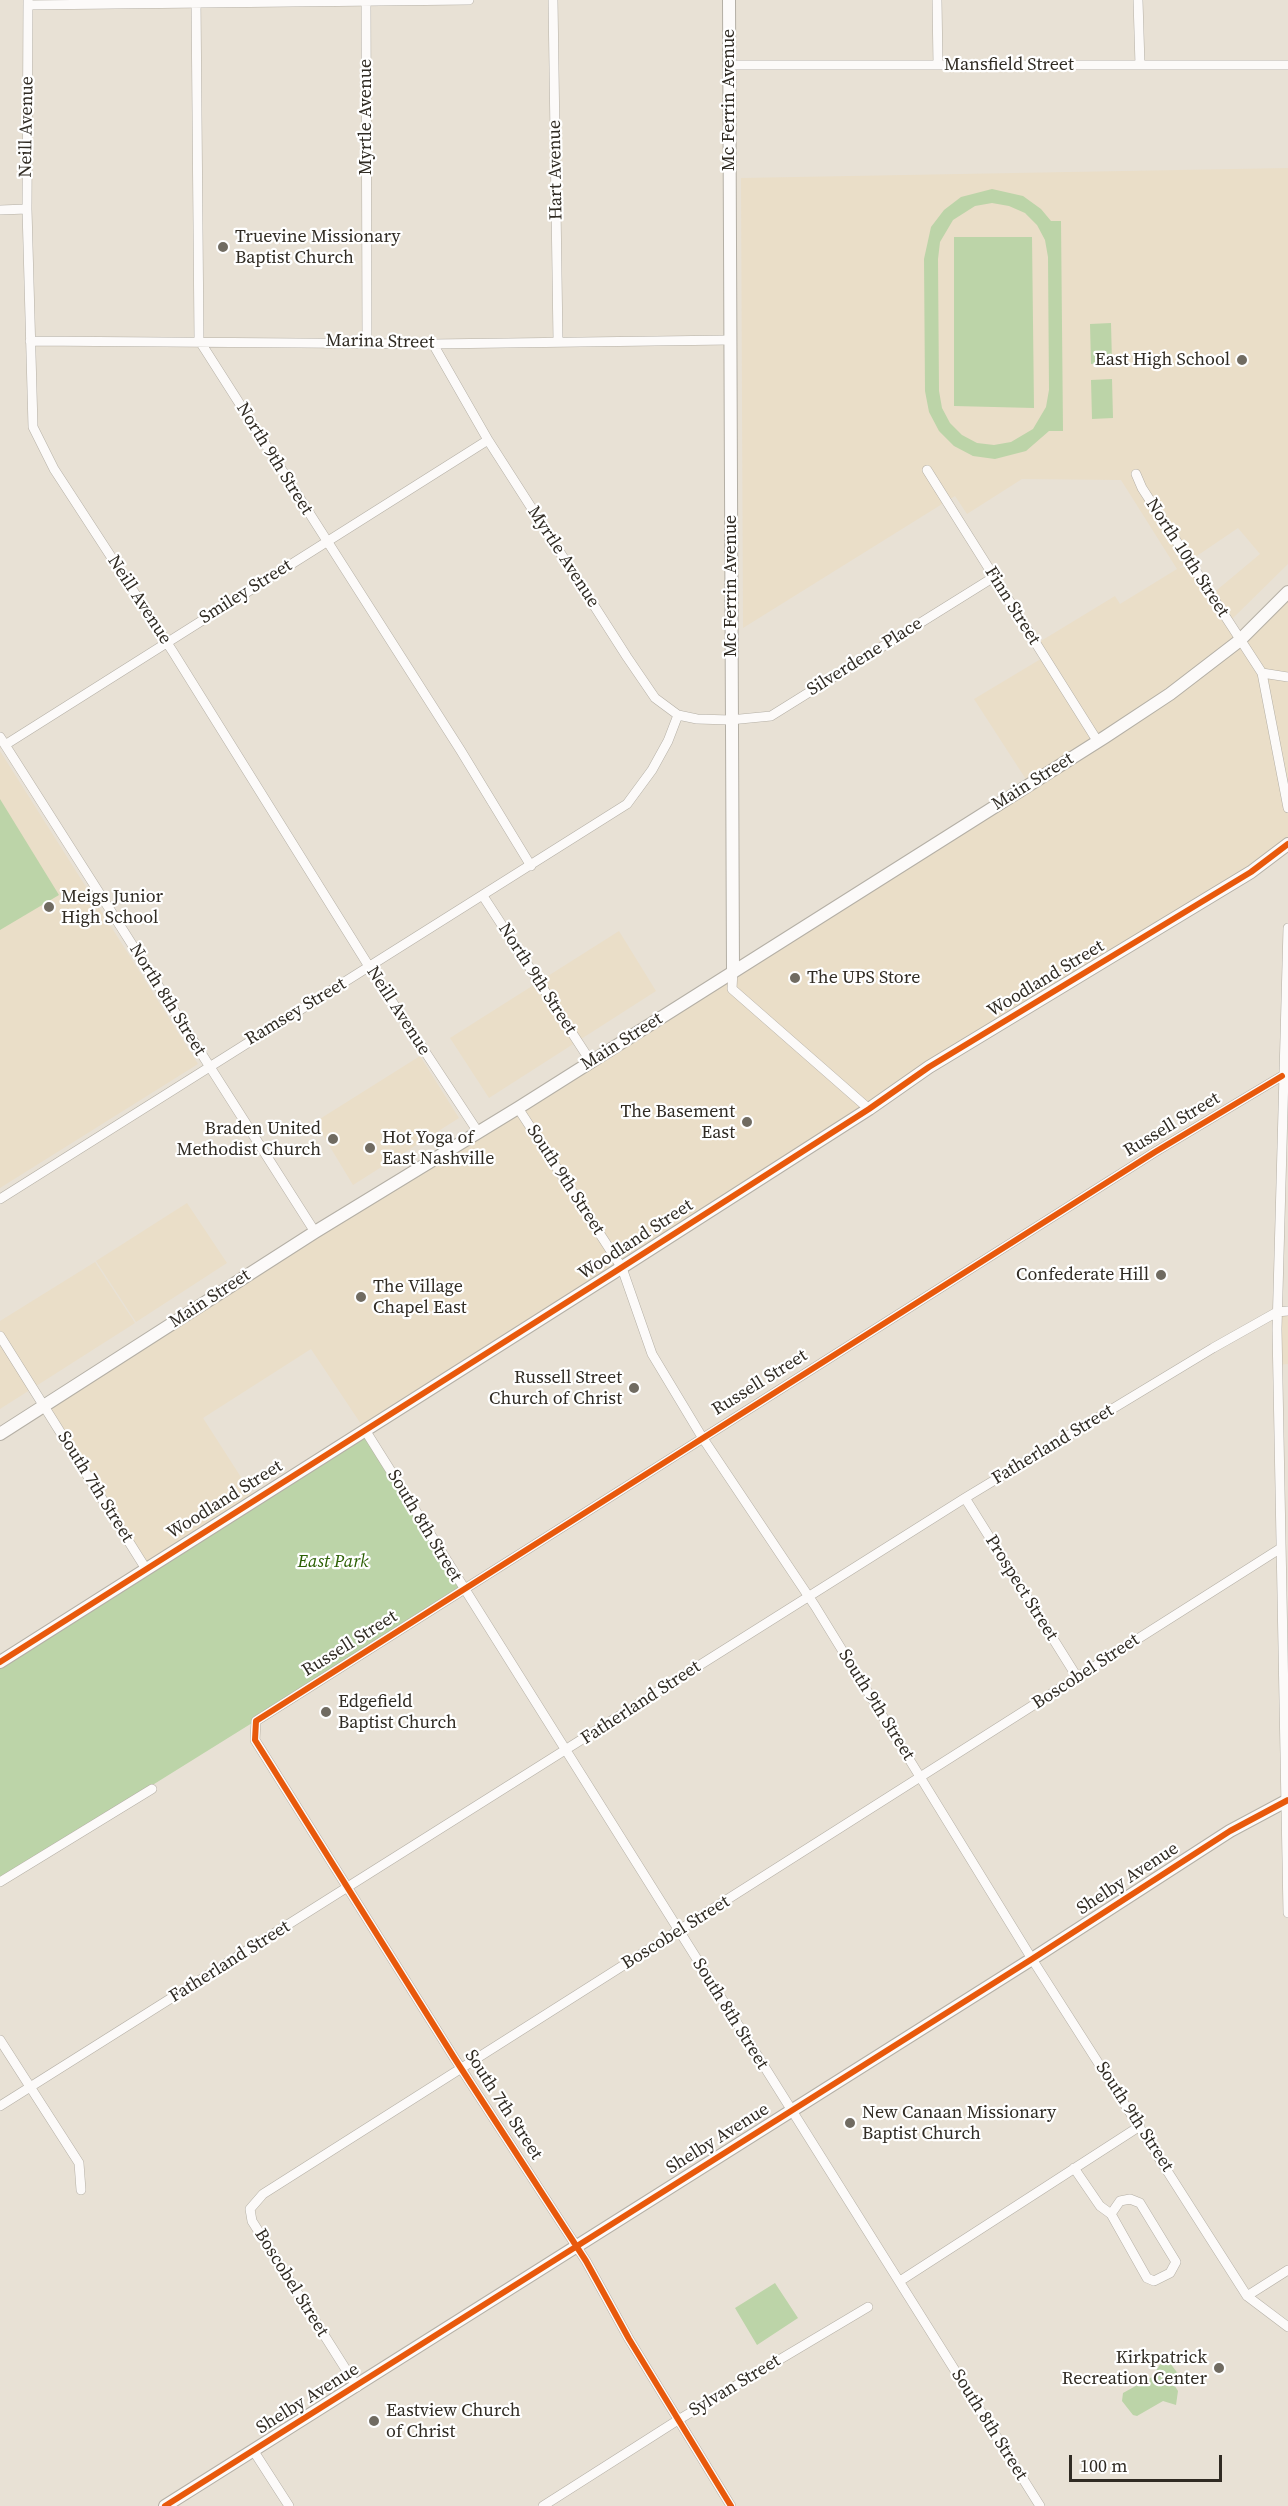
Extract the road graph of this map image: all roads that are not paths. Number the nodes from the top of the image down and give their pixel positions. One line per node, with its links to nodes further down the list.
1 (469, 0): 8 (street)
2 (553, 0): 18 (street, Hart Avenue)
3 (729, 0): 9 (street, Mc Ferrin Avenue)
4 (937, 0): 10 (street)
5 (1138, 0): 11 (street)
6 (28, 2): 7 (street); 13 (street, Neill Avenue)
7 (196, 2): 8 (street); 15 (street)
8 (366, 2): 19 (street, Myrtle Avenue)
9 (729, 65): 10 (street, Mansfield Street); 16 (street, Mc Ferrin Avenue)
10 (938, 65): 11 (street, Mansfield Street)
11 (1140, 65): 12 (street, Mansfield Street)
12 (1288, 65)
13 (27, 209): 14 (street); 17 (street, Neill Avenue)
14 (0, 210)
15 (199, 340): 17 (street, Marina Street); 19 (street, Marina Street); 24 (street, North 9th Street)
16 (730, 340): 18 (street, Marina Street); 32 (street, Mc Ferrin Avenue)
17 (30, 341): 28 (street, Neill Avenue)
18 (558, 341): 20 (street, Marina Street)
19 (367, 342): 20 (street, Marina Street)
20 (434, 344): 21 (street, Myrtle Avenue)
21 (488, 440): 24 (street, Smiley Street); 31 (street, Myrtle Avenue)
22 (927, 470): 25 (street, Finn Street)
23 (1136, 474): 27 (street, North 10th Street)
24 (326, 542): 28 (street, Smiley Street); 37 (street, North 9th Street)
25 (994, 577): 32 (street, Silverdene Place); 34 (street, Finn Street)
26 (1288, 592): 27 (street, Main Street)
27 (1239, 641): 29 (street, North 10th Street); 34 (street, Main Street)
28 (167, 643): 33 (street, Smiley Street); 40 (street, Neill Avenue)
29 (1262, 673): 30 (street); 35 (street)
30 (1288, 677)
31 (678, 715): 32 (street, Myrtle Avenue); 37 (street, Ramsey Street)
32 (730, 720): 41 (street, Mc Ferrin Avenue)
33 (3, 741): 44 (street, North 8th Street)
34 (1098, 742): 41 (street, Main Street)
35 (1288, 808)
36 (1288, 844): 47 (street, Woodland Street)
37 (531, 866): 38 (street, Ramsey Street)
38 (483, 896): 40 (street, Ramsey Street); 43 (street, North 9th Street)
39 (1288, 928): 42 (street)
40 (370, 968): 44 (street, Ramsey Street); 48 (street, Neill Avenue)
41 (733, 970): 43 (street, Main Street); 47 (street, Mc Ferrin Avenue)
42 (1286, 1026): 45 (street)
43 (591, 1062): 46 (street, Main Street)
44 (208, 1065): 49 (street, Ramsey Street); 50 (street, North 8th Street)
45 (1282, 1076): 53 (street); 58 (street, Russell Street)
46 (519, 1108): 48 (street, Main Street); 51 (street, South 9th Street)
47 (869, 1109): 51 (street, Woodland Street)
48 (478, 1132): 50 (street, Main Street)
49 (0, 1198)
50 (315, 1232): 55 (street, Main Street)
51 (622, 1268): 56 (street, Woodland Street); 58 (street, South 9th Street)
52 (1288, 1311): 53 (street, Fatherland Street)
53 (1277, 1312): 59 (street, Fatherland Street); 60 (street)
54 (0, 1336): 55 (street, South 7th Street)
55 (43, 1406): 57 (street, Main Street); 61 (street, South 7th Street)
56 (365, 1430): 61 (street, Woodland Street); 62 (street, South 8th Street)
57 (0, 1434)
58 (702, 1437): 62 (street, Russell Street); 63 (street, South 9th Street)
59 (965, 1498): 63 (street, Fatherland Street); 65 (street, Prospect Street)
60 (1281, 1548): 65 (street, Boscobel Street); 70 (street)
61 (146, 1569): 64 (street, Woodland Street)
62 (464, 1591): 66 (street, Russell Street); 67 (street, South 8th Street)
63 (807, 1597): 67 (street, Fatherland Street); 68 (street, South 9th Street)
64 (0, 1662)
65 (1077, 1677): 68 (street, Boscobel Street)
66 (256, 1721): 72 (street, South 7th Street)
67 (566, 1751): 72 (street, Fatherland Street); 74 (street, South 8th Street)
68 (921, 1778): 74 (street, Boscobel Street); 75 (street, South 9th Street)
69 (152, 1789): 71 (street)
70 (1287, 1800): 73 (street); 75 (street, Shelby Avenue)
71 (0, 1882)
72 (347, 1888): 77 (street, South 7th Street); 78 (street, Fatherland Street)
73 (1288, 1913)
74 (678, 1932): 77 (street, Boscobel Street); 80 (street, South 8th Street)
75 (1032, 1959): 80 (street, Shelby Avenue); 81 (street, South 9th Street)
76 (0, 2040): 78 (street)
77 (462, 2069): 85 (street, South 7th Street); 91 (street, Boscobel Street)
78 (30, 2087): 79 (street, Fatherland Street); 83 (street)
79 (0, 2106)
80 (790, 2111): 85 (street, Shelby Avenue); 87 (street, South 8th Street)
81 (1140, 2126): 82 (street); 88 (street, South 9th Street)
82 (1074, 2168): 84 (street); 87 (street)
83 (81, 2190)
84 (1111, 2214): 84 (street)
85 (576, 2246): 91 (street, Shelby Avenue); 92 (street, South 7th Street)
86 (1288, 2270): 88 (street)
87 (900, 2281): 98 (street, South 8th Street)
88 (1247, 2296): 90 (street)
89 (868, 2307): 92 (street, Sylvan Street)
90 (1288, 2327)
91 (357, 2387): 93 (street, Shelby Avenue)
92 (678, 2420): 96 (street, Sylvan Street); 97 (street, South 7th Street)
93 (253, 2450): 94 (street, Shelby Avenue); 95 (street)
94 (165, 2506)
95 (289, 2506)
96 (543, 2506)
97 (731, 2506)
98 (1040, 2506)

